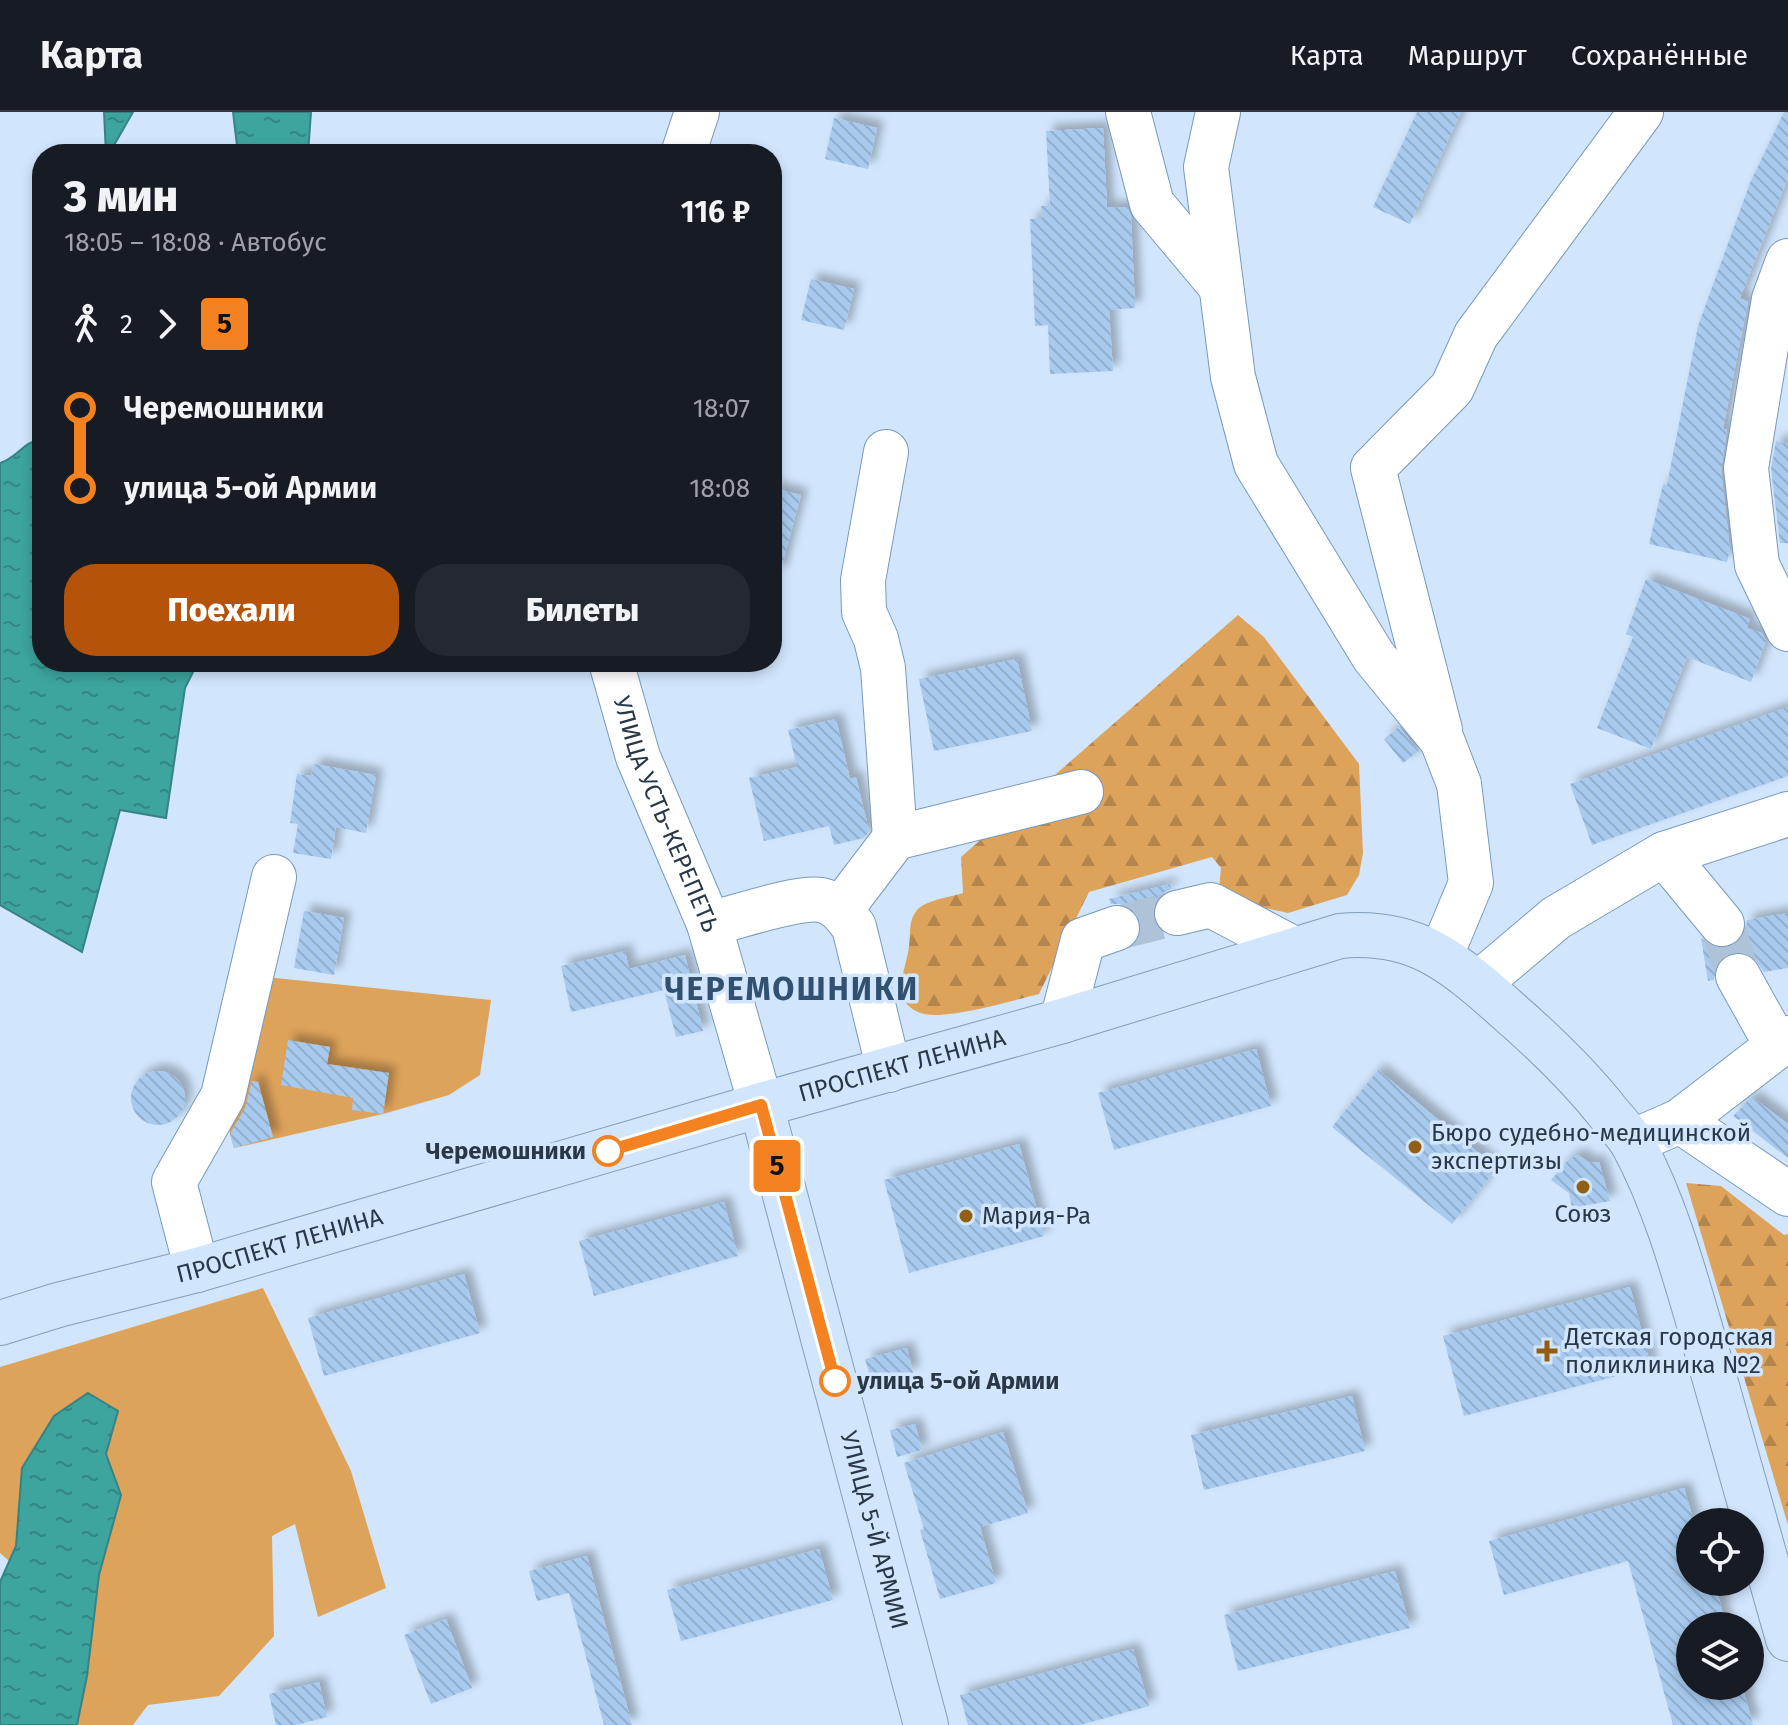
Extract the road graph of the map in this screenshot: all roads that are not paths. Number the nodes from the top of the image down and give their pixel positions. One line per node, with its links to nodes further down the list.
1 (697, 112): 5 (street)
2 (1128, 112): 7 (street)
3 (1218, 112): 7 (street)
4 (1641, 112): 11 (street)
5 (686, 144)
6 (1788, 261): 9 (street)
7 (1219, 284): 11 (street)
8 (886, 452): 14 (street)
9 (1788, 629)
10 (614, 672): 19 (street, УЛИЦА УСТЬ-КЕРЕПЕТЬ)
11 (1442, 740): 23 (street)
12 (1081, 792): 14 (street)
13 (1788, 814): 15 (street)
14 (895, 838): 17 (street)
15 (1664, 854): 20 (street); 25 (street)
16 (274, 877): 33 (street)
17 (841, 909): 19 (street); 28 (street)
18 (1177, 913): 22 (street)
19 (709, 924): 29 (street, УЛИЦА УСТЬ-КЕРЕПЕТЬ)
20 (1722, 924)
21 (1117, 928): 26 (street)
22 (1294, 949): 23 (main road, ПРОСПЕКТ ЛЕНИНА); 26 (main road, ПРОСПЕКТ ЛЕНИНА)
23 (1441, 955): 25 (main road, ПРОСПЕКТ ЛЕНИНА)
24 (1738, 976): 27 (street)
25 (1478, 984): 31 (main road, ПРОСПЕКТ ЛЕНИНА)
26 (1062, 1021): 28 (main road, ПРОСПЕКТ ЛЕНИНА)
27 (1782, 1042): 30 (street)
28 (889, 1070): 29 (main road, ПРОСПЕКТ ЛЕНИНА)
29 (761, 1105): 33 (main road, ПРОСПЕКТ ЛЕНИНА); 36 (main road, УЛИЦА 5-Й АРМИИ)
30 (1680, 1121): 31 (street); 32 (street)
31 (1632, 1142): 35 (main road, ПРОСПЕКТ ЛЕНИНА)
32 (1788, 1194)
33 (197, 1270): 34 (main road, ПРОСПЕКТ ЛЕНИНА)
34 (0, 1323)
35 (1788, 1639)
36 (926, 1725)

